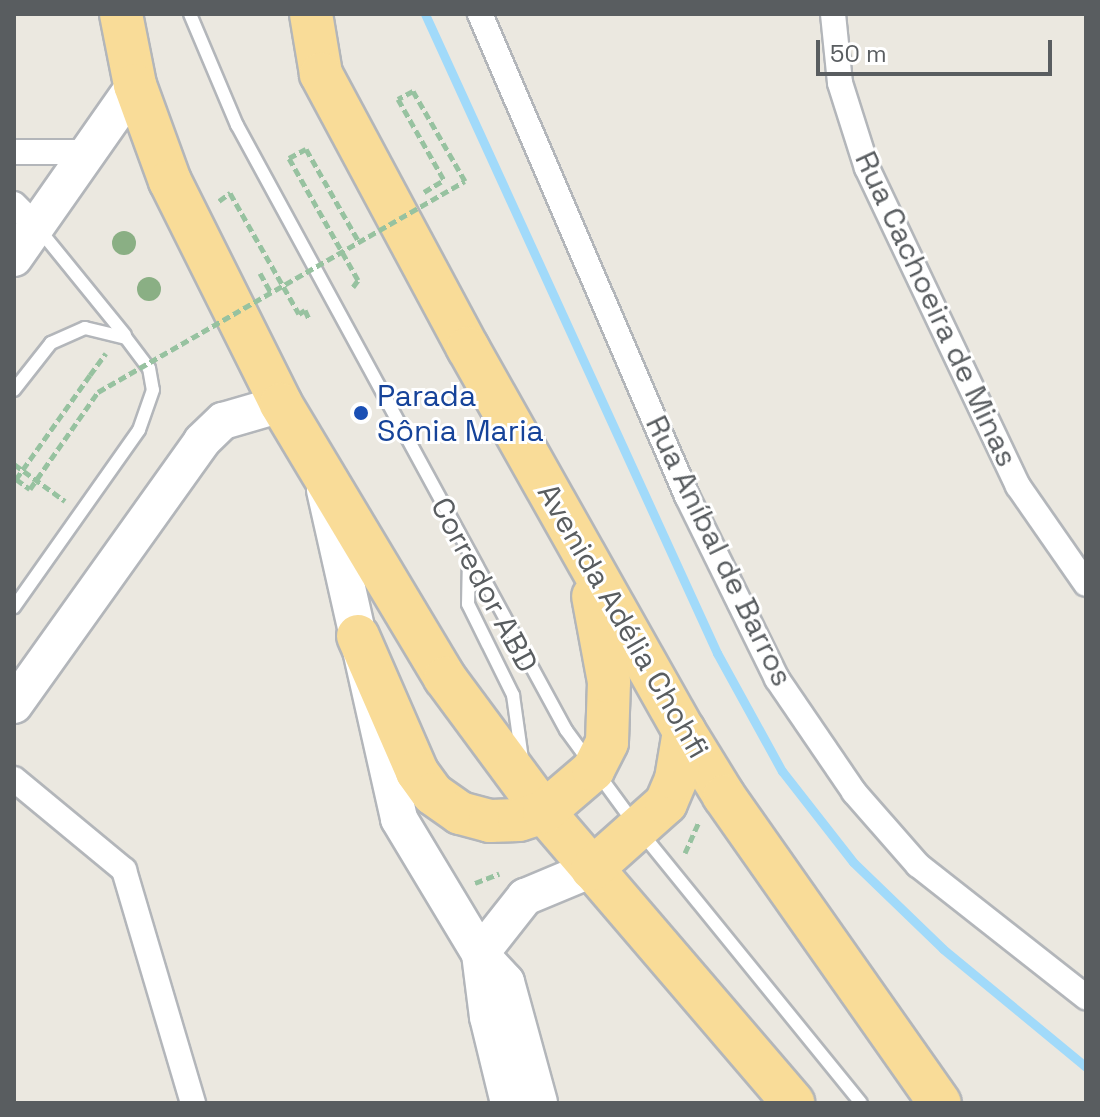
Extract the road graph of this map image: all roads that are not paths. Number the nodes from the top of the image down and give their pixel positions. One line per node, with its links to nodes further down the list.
1 (121, 14): 6 (highway)
2 (190, 14): 16 (lane, Corredor ABD)
3 (311, 14): 15 (highway, Avenida Adélia Chohfi)
4 (480, 14): 28 (street, Rua Aníbal de Barros)
5 (833, 14): 17 (street, Rua Cachoeira de Minas)
6 (135, 85): 8 (main road); 13 (highway)
7 (14, 152): 8 (street)
8 (88, 152): 9 (main road)
9 (25, 215): 10 (main road); 11 (lane)
10 (14, 258)
11 (126, 338): 12 (lane); 18 (lane)
12 (14, 390)
13 (281, 404): 14 (highway); 20 (main road)
14 (323, 478): 19 (main road); 24 (highway)
15 (580, 550): 21 (highway, Avenida Adélia Chohfi); 22 (highway)
16 (469, 554): 22 (lane, Corredor ABD); 24 (lane)
17 (1086, 584)
18 (14, 607)
19 (358, 636): 24 (highway); 27 (main road)
20 (14, 705)
21 (684, 731): 25 (highway); 34 (highway, Avenida Adélia Chohfi)
22 (593, 770): 24 (highway); 25 (lane, Corredor ABD)
23 (14, 779): 29 (street)
24 (535, 800): 26 (highway)
25 (640, 831): 26 (highway); 33 (lane, Corredor ABD)
26 (592, 869): 27 (main road); 32 (highway)
27 (480, 954): 30 (main road); 31 (main road)
28 (1086, 997)
29 (193, 1103)
30 (509, 1103)
31 (539, 1103)
32 (793, 1103)
33 (861, 1103)
34 (940, 1103)

